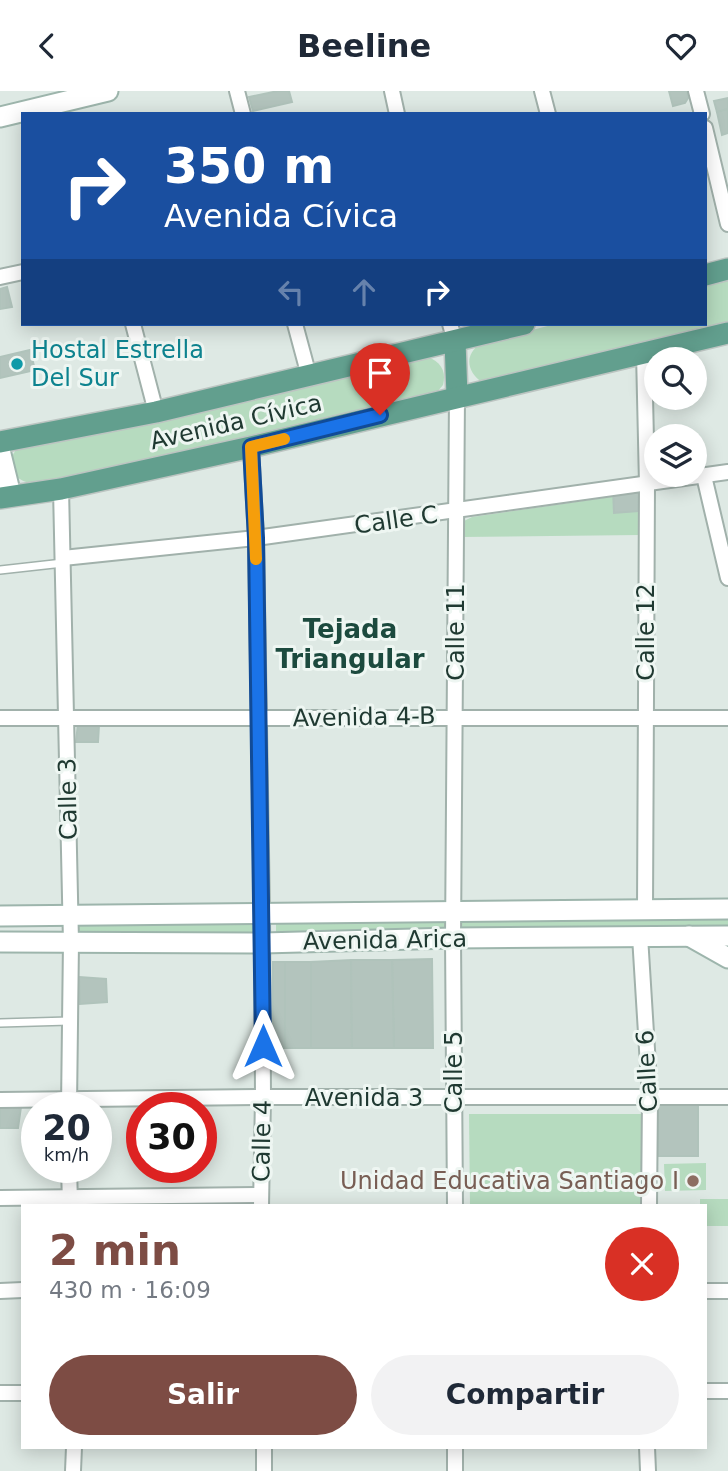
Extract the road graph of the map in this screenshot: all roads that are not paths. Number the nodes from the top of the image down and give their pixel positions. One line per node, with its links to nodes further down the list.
1 (108, 91): 6 (street)
2 (237, 91): 8 (street)
3 (392, 91): 9 (street)
4 (542, 91): 10 (street)
5 (696, 91): 11 (street)
6 (80, 106): 7 (street)
7 (36, 112)
8 (242, 112)
9 (397, 112)
10 (547, 112)
11 (697, 112)
12 (21, 114): 13 (street)
13 (0, 117)
14 (707, 136): 15 (street)
15 (728, 224)
16 (728, 269): 18 (main road)
17 (21, 272): 19 (street)
18 (707, 274)
19 (0, 277)
20 (134, 326): 29 (street)
21 (296, 326): 27 (street)
22 (506, 326): 23 (main road, Avenida Cívica)
23 (452, 332): 27 (main road, Avenida Cívica); 28 (main road)
24 (728, 333): 25 (main road, Avenida Cívica)
25 (669, 347)
26 (644, 353): 28 (main road, Avenida Cívica)
27 (309, 376): 29 (main road, Avenida Cívica)
28 (457, 396): 31 (main road, Avenida Cívica); 40 (street, Calle 11)
29 (156, 412): 30 (main road, Avenida Cívica)
30 (0, 442)
31 (251, 447): 38 (main road, Avenida Cívica); 42 (street, Calle 4)
32 (0, 450): 39 (street)
33 (728, 472): 34 (street, Calle C)
34 (707, 476)
35 (644, 484): 40 (street, Calle C)
36 (707, 485): 41 (street)
37 (647, 487): 47 (street, Calle 12)
38 (61, 489): 39 (main road, Avenida Cívica); 43 (street, Calle 3)
39 (5, 497)
40 (456, 512): 42 (street, Calle C); 46 (street, Calle 11)
41 (722, 529): 45 (street)
42 (256, 538): 43 (street, Calle C); 51 (street, Calle 4)
43 (63, 560): 44 (lane); 50 (street, Calle 3)
44 (0, 570)
45 (728, 578)
46 (456, 717): 47 (street, Avenida 4-B); 51 (street, Avenida 4-B); 54 (street, Calle 11)
47 (645, 718): 48 (street, Avenida 4-B); 53 (street, Calle 12)
48 (728, 718)
49 (0, 719): 50 (street, Avenida 4-B)
50 (66, 719): 51 (street, Avenida 4-B); 55 (street, Calle 3)
51 (258, 719): 56 (street, Calle 4)
52 (728, 909): 53 (street, Avenida Arica)
53 (645, 910): 54 (street, Avenida Arica)
54 (454, 911): 56 (street, Avenida Arica); 61 (street, Calle 11)
55 (70, 914): 56 (street, Avenida Arica); 57 (street, Avenida Arica); 63 (street, Calle 3)
56 (262, 914): 64 (street, Calle 4)
57 (0, 916)
58 (688, 935): 59 (street, Avenida Arica); 60 (street, Avenida Arica); 65 (street)
59 (640, 936): 61 (street, Avenida Arica); 72 (street, Calle 6)
60 (728, 936)
61 (453, 938): 64 (street, Avenida Arica); 71 (street, Calle 5)
62 (0, 942): 63 (street, Avenida Arica)
63 (71, 942): 64 (street, Avenida Arica); 66 (street, Calle 3)
64 (263, 943): 69 (street, Calle 4)
65 (728, 958)
66 (69, 1021): 67 (lane); 68 (street, Calle 3)
67 (0, 1023)
68 (69, 1092)
69 (263, 1097): 71 (street, Avenida 3); 75 (street, Avenida 3); 79 (street, Calle 4)
70 (728, 1097): 72 (street, Avenida 3)
71 (453, 1098): 72 (street, Avenida 3); 80 (street, Calle 5)
72 (650, 1098): 81 (street, Calle 6)
73 (0, 1100): 74 (street, Avenida 3)
74 (21, 1101)
75 (112, 1102)
76 (69, 1183): 78 (street)
77 (0, 1198): 78 (street)
78 (70, 1201): 79 (street)
79 (261, 1201)
80 (455, 1204)
81 (649, 1204)
82 (21, 1290): 83 (street)
83 (0, 1291)
84 (707, 1291): 85 (street)
85 (728, 1291)
86 (707, 1391): 87 (street)
87 (728, 1391)
88 (0, 1393): 89 (street)
89 (21, 1393)
90 (74, 1449): 94 (street)
91 (264, 1449): 95 (street)
92 (455, 1449): 96 (street)
93 (647, 1449): 97 (street)
94 (74, 1471)
95 (264, 1471)
96 (455, 1471)
97 (648, 1471)

